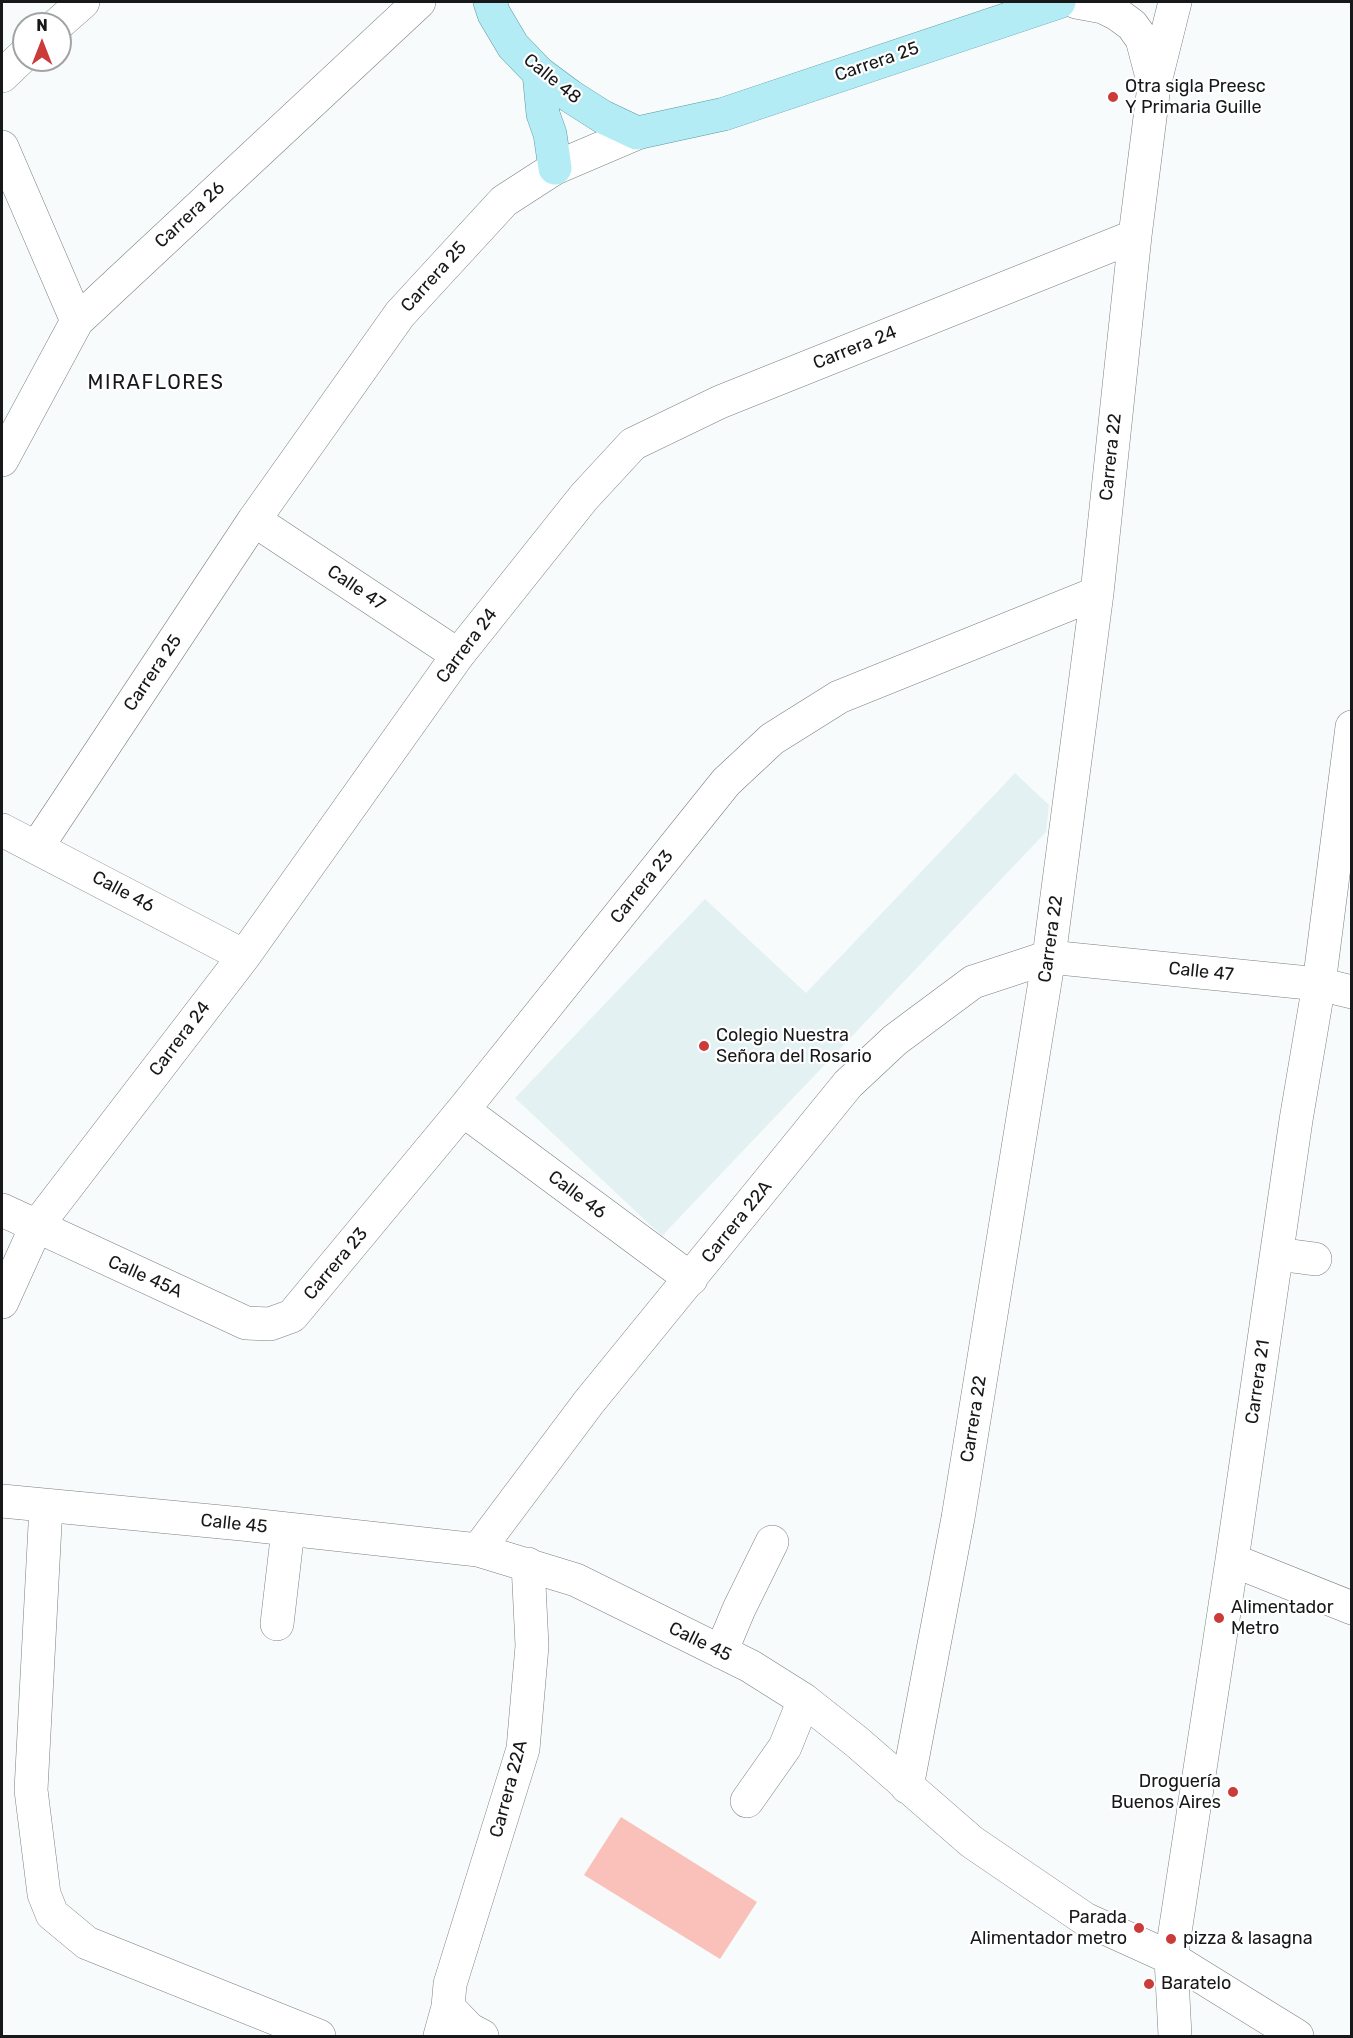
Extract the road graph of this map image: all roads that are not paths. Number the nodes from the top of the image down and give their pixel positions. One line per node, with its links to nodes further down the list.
1 (419, 2): 12 (street, Carrera 26)
2 (490, 2): 6 (main road, Calle 48)
3 (1059, 2): 8 (main road, Carrera 25)
4 (1076, 2): 7 (street, Carrera 22)
5 (1175, 2): 7 (street, Carrera 22)
6 (539, 73): 8 (main road, Calle 48); 10 (main road)
7 (1154, 86): 11 (street, Carrera 22)
8 (637, 133): 10 (street, Carrera 25)
9 (2, 147): 12 (street)
10 (555, 168): 14 (street, Carrera 25)
11 (1135, 236): 15 (street, Carrera 22); 16 (street, Carrera 24)
12 (76, 321): 13 (street, Carrera 26)
13 (2, 459)
14 (254, 520): 16 (street, Calle 47); 19 (street, Carrera 25)
15 (1097, 593): 21 (street, Carrera 22); 24 (street, Carrera 23)
16 (458, 655): 20 (street, Carrera 24)
17 (1352, 727): 22 (street, Carrera 21)
18 (2, 830): 19 (street, Calle 46)
19 (37, 847): 20 (street, Calle 46)
20 (244, 956): 26 (street, Carrera 24)
21 (1049, 957): 22 (street, Calle 47); 29 (street, Carrera 22A); 43 (street, Carrera 22)
22 (1319, 984): 23 (street, Calle 47); 27 (street, Carrera 21)
23 (1352, 992)
24 (463, 1110): 29 (street, Calle 46); 31 (street, Carrera 23)
25 (2, 1210): 26 (street, Calle 45A)
26 (36, 1227): 30 (street, Carrera 24); 31 (street, Calle 45A)
27 (1276, 1254): 28 (street); 37 (street, Carrera 21)
28 (1315, 1259)
29 (691, 1279): 36 (street, Carrera 22A)
30 (2, 1302)
31 (292, 1316)
32 (2, 1502): 33 (street, Calle 45)
33 (46, 1506): 34 (street, Calle 45); 47 (street)
34 (288, 1530): 36 (street, Calle 45); 40 (street)
35 (772, 1542): 41 (street)
36 (478, 1550): 38 (street, Calle 45)
37 (1232, 1560): 39 (street); 45 (street, Carrera 21)
38 (528, 1564): 41 (street, Calle 45); 46 (street, Carrera 22A)
39 (1352, 1608)
40 (277, 1624)
41 (721, 1652): 42 (street, Calle 45)
42 (804, 1700): 43 (street, Calle 45); 44 (street)
43 (908, 1787): 45 (street, Calle 45)
44 (747, 1801)
45 (1171, 1958): 49 (street, Carrera 21); 50 (street, Calle 45)
46 (444, 2022): 48 (street)
47 (319, 2037)
48 (483, 2037)
49 (1175, 2037)
50 (1297, 2037)

